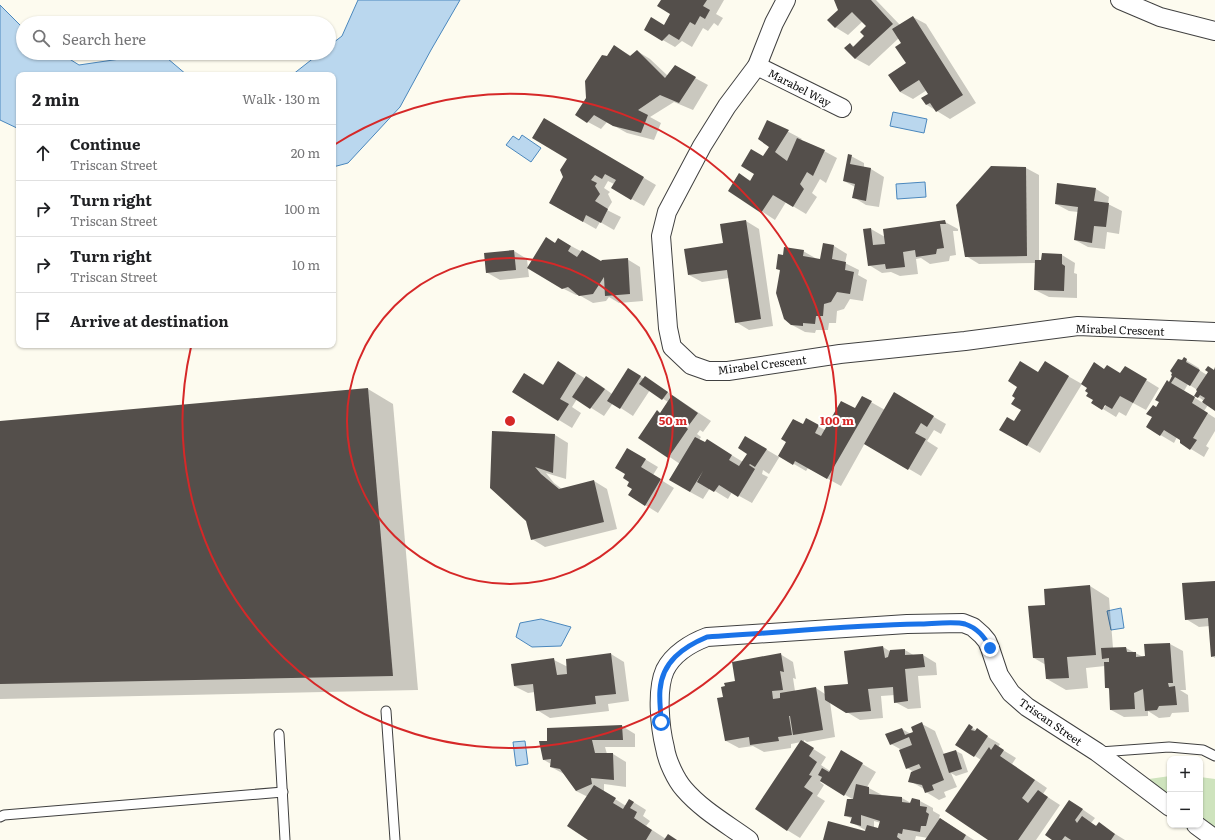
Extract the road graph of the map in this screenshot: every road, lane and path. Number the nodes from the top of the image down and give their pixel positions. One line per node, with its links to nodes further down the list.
1 (786, 0): 4 (street, Mirabel Crescent)
2 (1120, 0): 3 (street)
3 (1215, 31)
4 (757, 66): 5 (street, Marabel Way); 6 (street, Mirabel Crescent)
5 (842, 108)
6 (1215, 332)
7 (386, 710): 17 (lane)
8 (279, 734): 11 (lane)
9 (1097, 752): 10 (lane); 12 (street, Triscan Street); 18 (street, Triscan Street)
10 (1215, 756)
11 (283, 792): 13 (lane); 16 (lane)
12 (1167, 805)
13 (0, 817)
14 (1200, 828): 15 (street)
15 (1215, 839)
16 (285, 840)
17 (395, 840)
18 (749, 840)

